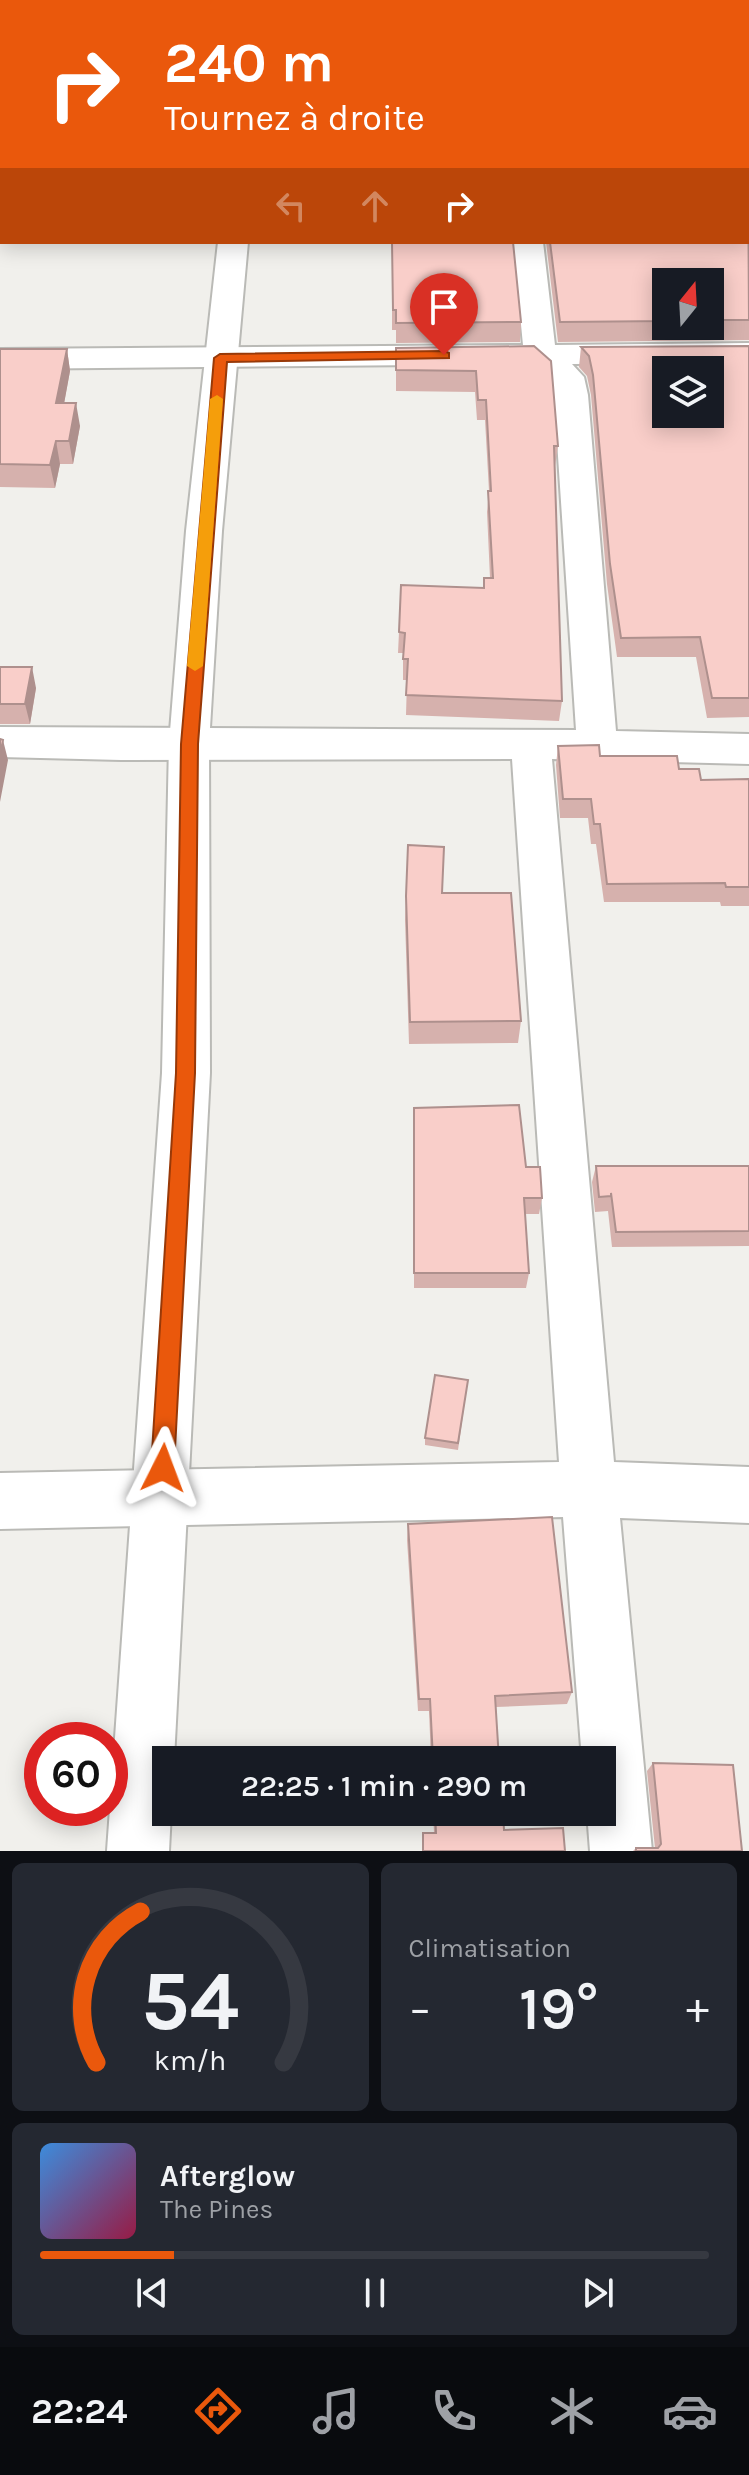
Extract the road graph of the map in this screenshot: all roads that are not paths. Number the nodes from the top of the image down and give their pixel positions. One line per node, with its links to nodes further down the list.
1 (233, 244): 5 (street)
2 (528, 244): 4 (street)
3 (749, 353): 4 (street)
4 (540, 354): 5 (street); 10 (street)
5 (220, 358): 6 (street); 8 (street)
6 (0, 359)
7 (0, 742): 8 (street)
8 (189, 744): 9 (street); 14 (street)
9 (531, 744): 10 (street); 12 (street)
10 (597, 746): 11 (street)
11 (749, 749)
12 (589, 1489): 13 (street); 14 (street); 17 (street)
13 (749, 1495)
14 (161, 1499): 15 (street); 16 (street)
15 (0, 1501)
16 (138, 1851)
17 (621, 1851)

